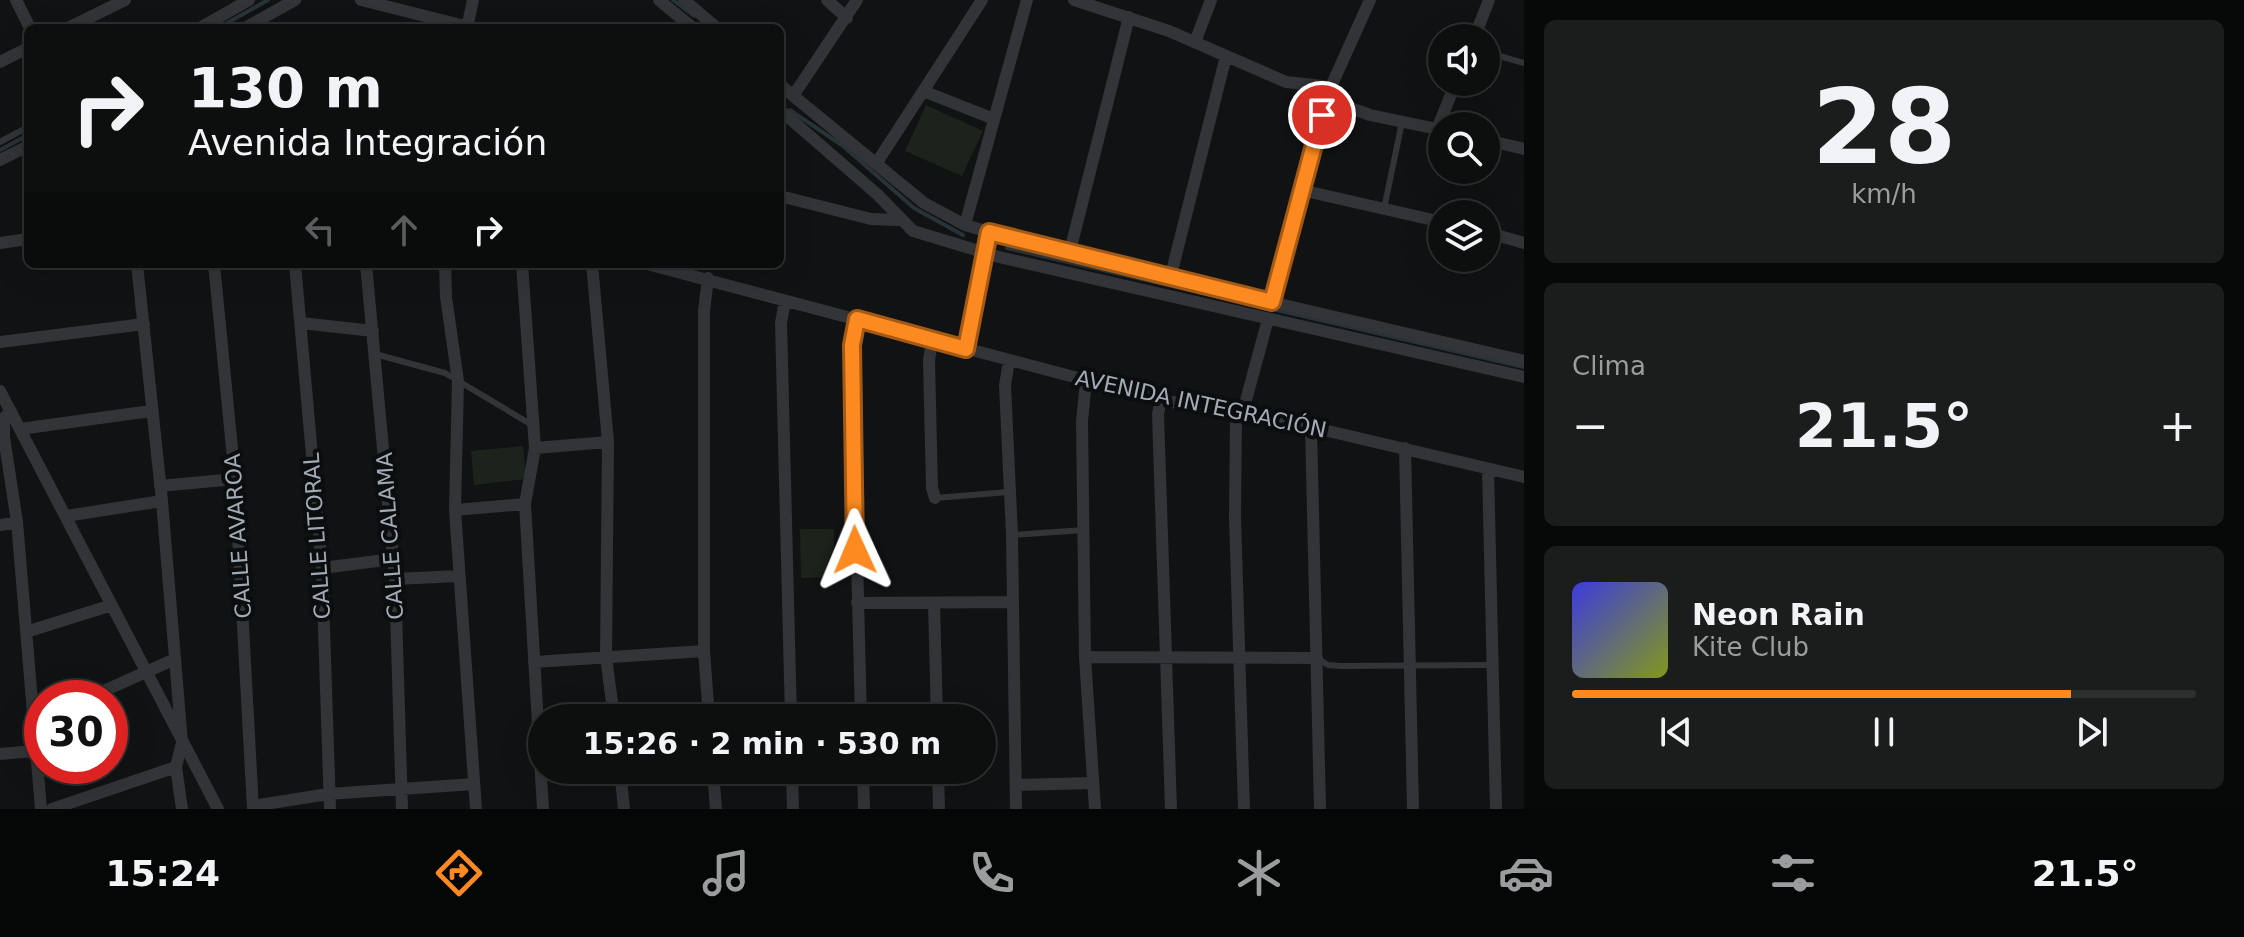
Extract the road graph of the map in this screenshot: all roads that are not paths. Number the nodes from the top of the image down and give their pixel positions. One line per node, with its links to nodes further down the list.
1 (16, 0): 21 (street)
2 (125, 0): 17 (street)
3 (249, 0): 18 (street)
4 (295, 0): 24 (street)
5 (361, 0): 25 (street)
6 (473, 0): 26 (street)
7 (659, 0): 27 (street)
8 (684, 0): 28 (street)
9 (827, 0): 20 (street)
10 (857, 0): 20 (street)
11 (982, 0): 36 (street)
12 (1027, 0): 40 (street)
13 (1074, 0): 19 (street)
14 (1211, 0): 30 (street)
15 (1370, 0): 37 (street)
16 (1489, 0): 29 (street)
17 (109, 4): 22 (street)
18 (226, 5): 23 (street)
19 (1129, 17): 30 (street); 62 (street)
20 (847, 18): 38 (street)
21 (28, 24)
22 (75, 24)
23 (205, 24)
24 (252, 24)
25 (454, 24)
26 (470, 24)
27 (688, 24)
28 (712, 24)
29 (1480, 24)
30 (1195, 42): 32 (street)
31 (24, 50): 34 (street)
32 (1226, 56): 37 (street); 72 (street)
33 (1500, 56): 35 (lane)
34 (0, 62)
35 (1524, 63)
36 (923, 91): 40 (street); 49 (street)
37 (1329, 91): 41 (street); 50 (street)
38 (785, 92): 49 (street)
39 (784, 113): 54 (street)
40 (994, 119): 55 (street)
41 (1402, 122): 42 (street); 52 (lane)
42 (1428, 127)
43 (24, 129): 44 (lane)
44 (0, 142)
45 (1500, 143): 47 (street)
46 (24, 148): 48 (street)
47 (1524, 149)
48 (0, 160)
49 (876, 164): 55 (street)
50 (1301, 190): 52 (street); 74 (street)
51 (784, 197): 54 (street)
52 (1384, 209): 53 (street)
53 (1428, 219)
54 (899, 220): 61 (street)
55 (965, 225): 56 (street)
56 (989, 232): 61 (street); 62 (street)
57 (1500, 236): 60 (street)
58 (24, 240): 59 (street)
59 (0, 243)
60 (1524, 243)
61 (983, 252): 76 (street); 82 (street)
62 (1069, 255): 72 (street)
63 (137, 268): 78 (street)
64 (214, 268): 102 (street, CALLE AVAROA)
65 (295, 268): 77 (street, CALLE LITORAL)
66 (366, 268): 79 (street, CALLE CALAMA)
67 (445, 268): 87 (street)
68 (522, 268): 94 (street)
69 (592, 268): 97 (street)
70 (695, 269): 71 (street, AVENIDA INTEGRACIÓN)
71 (708, 278): 73 (street, AVENIDA INTEGRACIÓN); 123 (street)
72 (1170, 279): 74 (street)
73 (785, 301): 75 (street, AVENIDA INTEGRACIÓN); 138 (street)
74 (1272, 302): 85 (street)
75 (857, 319): 80 (street, AVENIDA INTEGRACIÓN); 119 (street)
76 (1268, 319): 86 (street); 93 (street)
77 (301, 323): 79 (street); 115 (street, CALLE LITORAL)
78 (144, 324): 81 (street); 92 (street)
79 (373, 331): 83 (street, CALLE CALAMA)
80 (932, 339): 82 (street, AVENIDA INTEGRACIÓN); 105 (street)
81 (0, 342)
82 (966, 349): 84 (street, AVENIDA INTEGRACIÓN)
83 (375, 354): 87 (lane); 114 (street, CALLE CALAMA)
84 (1009, 361): 88 (street, AVENIDA INTEGRACIÓN); 104 (street)
85 (1524, 361)
86 (1524, 377)
87 (458, 381): 94 (lane); 108 (street)
88 (1086, 381): 90 (street, AVENIDA INTEGRACIÓN); 112 (street)
89 (0, 391): 91 (street)
90 (1161, 400): 93 (street, AVENIDA INTEGRACIÓN); 129 (street)
91 (11, 411): 96 (street); 110 (street)
92 (151, 411): 96 (street); 103 (street)
93 (1239, 414): 95 (street, AVENIDA INTEGRACIÓN); 126 (street)
94 (532, 425): 98 (street)
95 (1311, 427): 99 (street, AVENIDA INTEGRACIÓN); 127 (street)
96 (20, 429): 109 (street)
97 (608, 442): 98 (street); 124 (street)
98 (535, 448): 107 (street)
99 (1405, 448): 100 (street, AVENIDA INTEGRACIÓN); 132 (street)
100 (1488, 469): 101 (street, AVENIDA INTEGRACIÓN); 131 (street)
101 (1523, 474)
102 (235, 479): 103 (street); 156 (street, CALLE AVAROA)
103 (160, 486): 106 (street)
104 (1009, 492): 105 (lane); 113 (street)
105 (935, 498)
106 (162, 501): 109 (street); 128 (street)
107 (525, 504): 108 (street); 130 (street)
108 (455, 510): 116 (street)
109 (66, 516): 121 (street)
110 (17, 522): 111 (street); 122 (street)
111 (0, 525)
112 (1084, 530): 113 (lane); 125 (street)
113 (1012, 535): 118 (street)
114 (393, 559): 115 (street); 117 (street, CALLE CALAMA)
115 (322, 568): 155 (street, CALLE LITORAL)
116 (459, 576): 117 (street); 147 (street)
117 (395, 579): 154 (street, CALLE CALAMA)
118 (1013, 602): 120 (street); 153 (street)
119 (857, 603): 120 (street); 139 (street)
120 (934, 603): 140 (street)
121 (112, 605): 122 (street); 133 (street)
122 (26, 632): 134 (street)
123 (704, 651): 124 (street); 137 (street)
124 (606, 657): 130 (street); 136 (street)
125 (1085, 657): 129 (street); 145 (street)
126 (1239, 658): 127 (street); 129 (street); 173 (street)
127 (1317, 658): 132 (lane); 174 (street)
128 (175, 659): 133 (street); 141 (street)
129 (1167, 659): 172 (street)
130 (534, 662): 164 (street)
131 (1493, 665): 132 (lane); 176 (street)
132 (1407, 666): 175 (street)
133 (147, 674): 135 (street); 141 (street)
134 (33, 680)
135 (128, 682)
136 (612, 704)
137 (708, 704)
138 (791, 704)
139 (861, 704)
140 (937, 704)
141 (182, 743): 144 (street); 160 (street)
142 (24, 752): 143 (street)
143 (0, 754)
144 (176, 767): 158 (street); 159 (street)
145 (1093, 783): 153 (street); 171 (street)
146 (38, 784): 157 (street)
147 (474, 784): 154 (street); 163 (street)
148 (621, 784): 165 (street)
149 (714, 784): 166 (street)
150 (792, 784): 167 (street)
151 (863, 784): 168 (street)
152 (938, 784): 169 (street)
153 (1016, 785): 170 (street)
154 (401, 790): 155 (street); 162 (street, CALLE CALAMA)
155 (328, 794): 156 (street); 161 (street, CALLE LITORAL)
156 (253, 808)
157 (41, 809)
158 (52, 809)
159 (182, 809)
160 (218, 809)
161 (330, 809)
162 (402, 809)
163 (476, 809)
164 (543, 809)
165 (624, 809)
166 (716, 809)
167 (793, 809)
168 (864, 809)
169 (939, 809)
170 (1016, 809)
171 (1095, 809)
172 (1171, 809)
173 (1244, 809)
174 (1320, 809)
175 (1413, 809)
176 (1496, 809)

